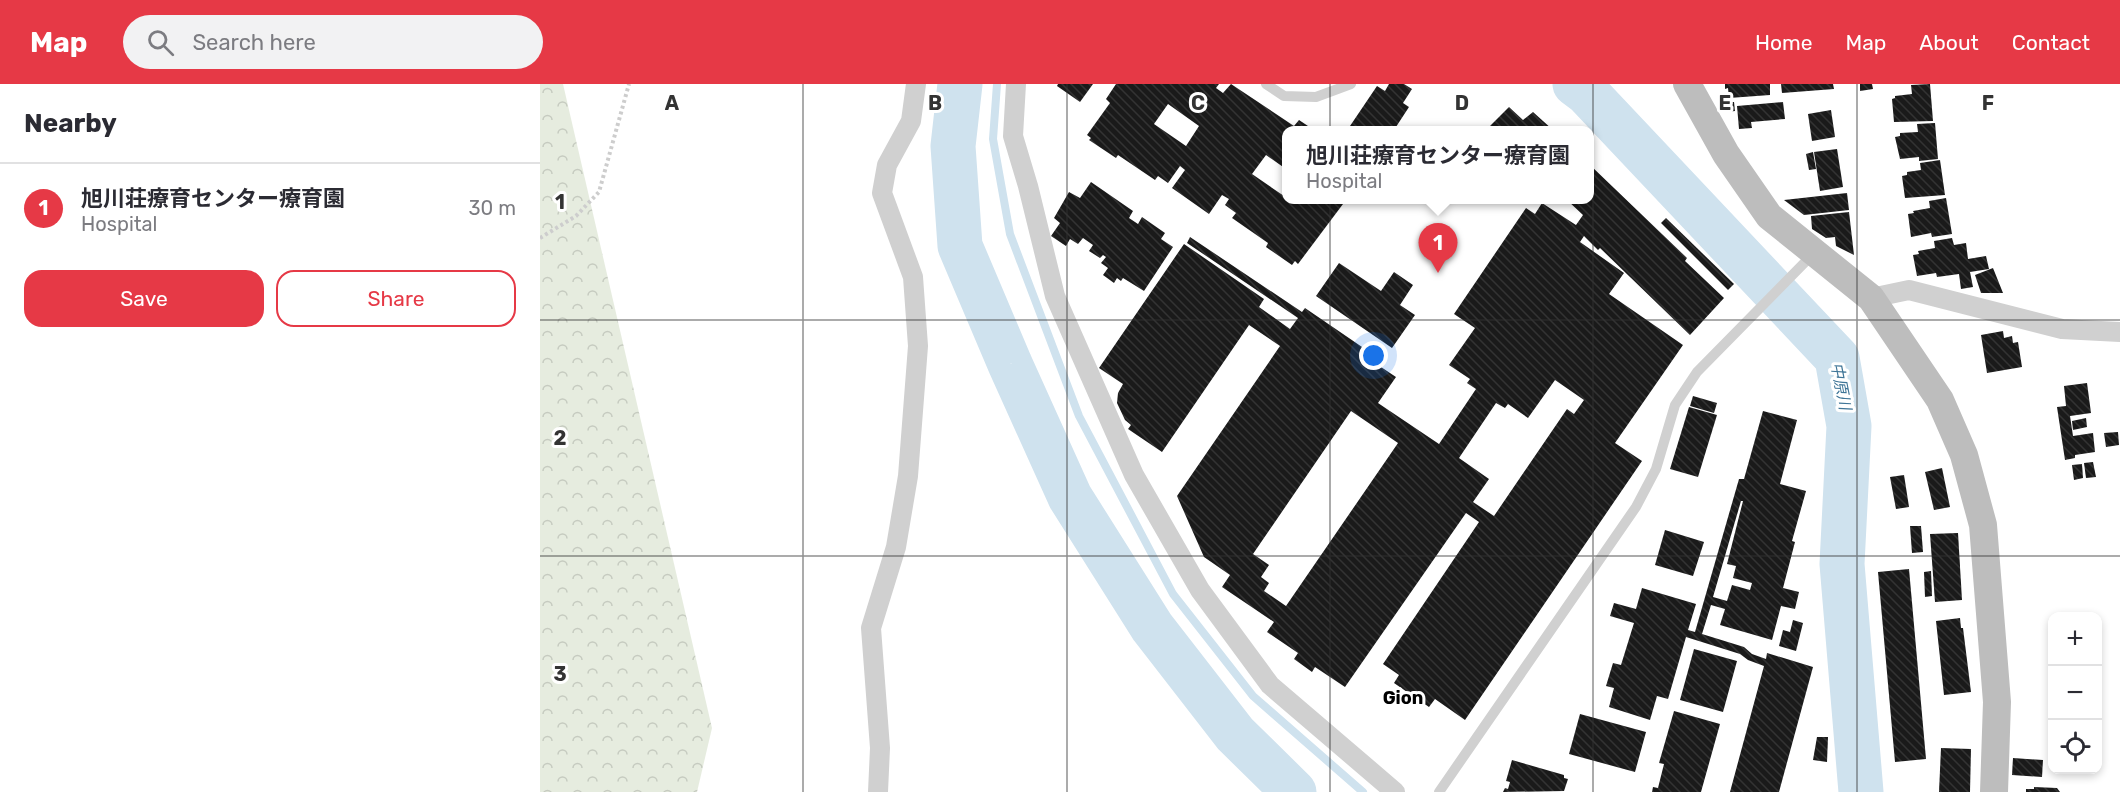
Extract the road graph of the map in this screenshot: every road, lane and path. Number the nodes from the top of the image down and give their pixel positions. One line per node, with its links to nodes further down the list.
1 (628, 84): 7 (path)
2 (916, 84): 11 (street)
3 (1016, 84): 12 (street)
4 (1266, 84): 5 (lane)
5 (1351, 84)
6 (1687, 84): 8 (street)
7 (540, 238)
8 (1814, 253): 9 (street); 13 (lane)
9 (1871, 298): 10 (street); 14 (street)
10 (2120, 333)
11 (878, 792)
12 (1395, 792)
13 (1439, 792)
14 (1994, 792)

